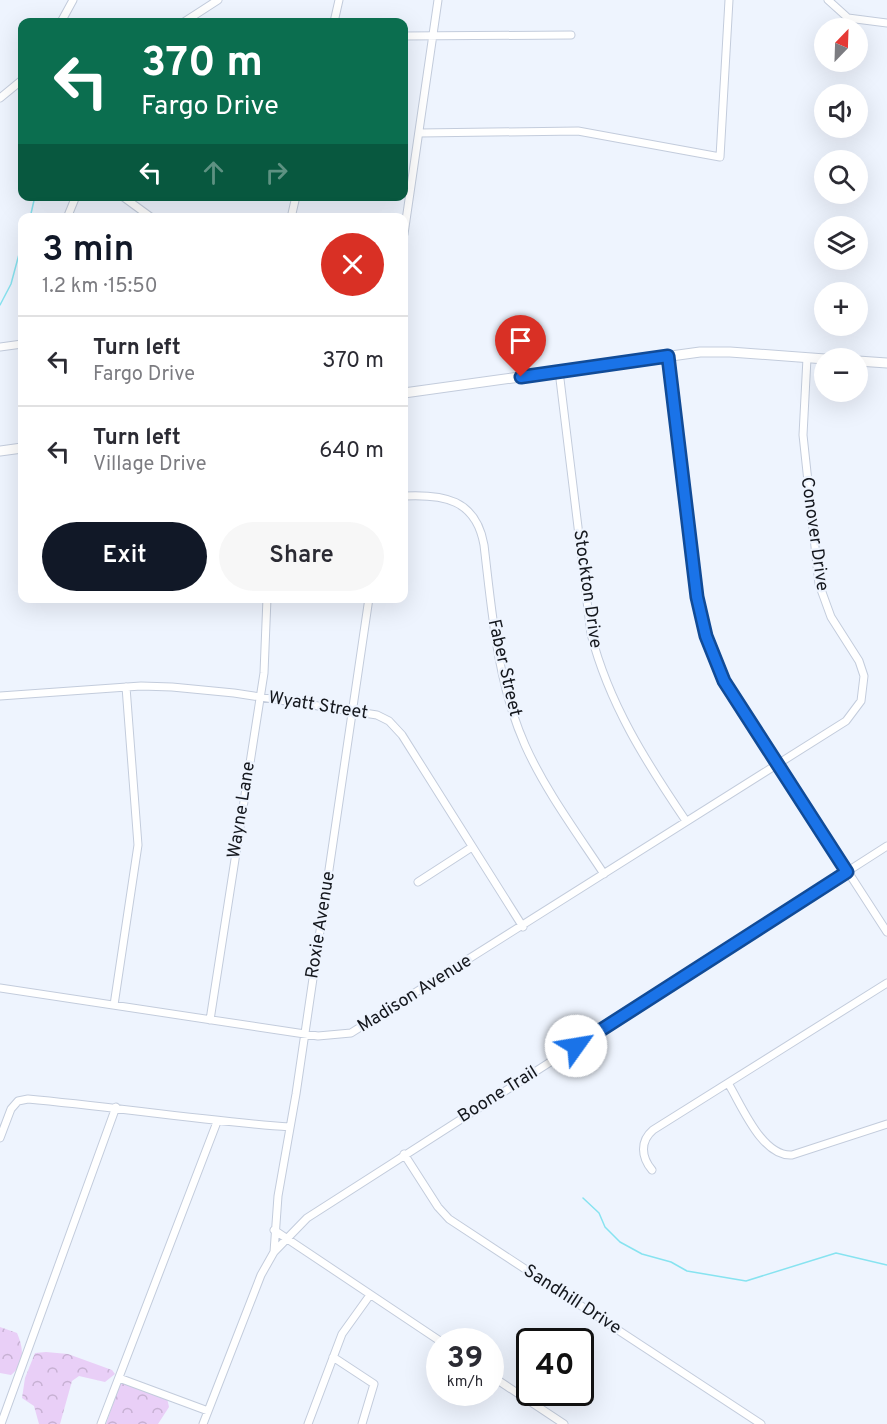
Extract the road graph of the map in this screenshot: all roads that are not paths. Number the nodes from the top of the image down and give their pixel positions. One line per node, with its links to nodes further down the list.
1 (73, 0): 7 (street)
2 (218, 0): 8 (street)
3 (339, 0): 9 (street)
4 (438, 0): 11 (street)
5 (729, 0): 16 (street)
6 (828, 0): 10 (street)
7 (63, 18)
8 (190, 18)
9 (335, 18)
10 (887, 23)
11 (433, 35): 12 (street); 13 (street); 16 (street)
12 (571, 35)
13 (408, 36)
14 (18, 83): 15 (street)
15 (0, 98)
16 (420, 133): 19 (street)
17 (131, 201): 18 (street)
18 (147, 213)
19 (407, 213)
20 (18, 345): 21 (street)
21 (0, 347)
22 (668, 356): 23 (main road); 27 (main road); 38 (street)
23 (807, 358): 24 (main road); 38 (street, Conover Drive)
24 (814, 358)
25 (868, 362): 26 (main road)
26 (887, 363)
27 (559, 371): 28 (main road); 39 (street, Stockton Drive)
28 (408, 392)
29 (18, 449): 30 (main road)
30 (0, 451)
31 (408, 496): 43 (street, Faber Street)
32 (267, 603): 36 (street, Wayne Lane)
33 (368, 603): 37 (street, Roxie Avenue)
34 (126, 687): 35 (street, Wyatt Street); 36 (street, Wyatt Street); 49 (street)
35 (0, 696)
36 (259, 696): 37 (street, Wyatt Street); 50 (street, Wayne Lane)
37 (354, 711): 41 (street, Wyatt Street); 51 (street, Roxie Avenue)
38 (778, 764): 39 (street, Madison Avenue); 42 (street)
39 (686, 821): 43 (street, Madison Avenue)
40 (887, 846): 42 (street, Boone Trail)
41 (472, 847): 44 (street); 45 (street, Wyatt Street)
42 (847, 872): 46 (street); 58 (street, Boone Trail)
43 (604, 874): 45 (street, Madison Avenue)
44 (418, 882)
45 (523, 927): 51 (street, Madison Avenue)
46 (887, 932)
47 (887, 983): 52 (street)
48 (0, 988): 49 (street, Madison Avenue)
49 (114, 1005): 50 (street, Madison Avenue)
50 (210, 1020): 51 (street, Madison Avenue)
51 (304, 1034): 56 (street, Roxie Avenue)
52 (728, 1083): 55 (street); 59 (street)
53 (116, 1107): 54 (street); 57 (street); 69 (street)
54 (217, 1122): 56 (street); 66 (street)
55 (887, 1124)
56 (290, 1127): 60 (street, Roxie Avenue)
57 (0, 1138)
58 (404, 1154): 61 (street, Boone Trail); 75 (street, Sandhill Drive)
59 (651, 1170)
60 (274, 1230): 61 (street); 62 (street, Roxie Avenue)
61 (285, 1239): 62 (street, Boone Trail); 63 (street)
62 (274, 1252): 68 (street, Boone Trail)
63 (370, 1295): 64 (street); 65 (street)
64 (426, 1332)
65 (333, 1358): 72 (street); 73 (street)
66 (119, 1378): 68 (street); 70 (street)
67 (504, 1384): 74 (street)
68 (208, 1411): 71 (street, Boone Trail)
69 (1, 1424)
70 (101, 1424)
71 (203, 1424)
72 (308, 1424)
73 (362, 1424)
74 (564, 1424)
75 (761, 1424)

